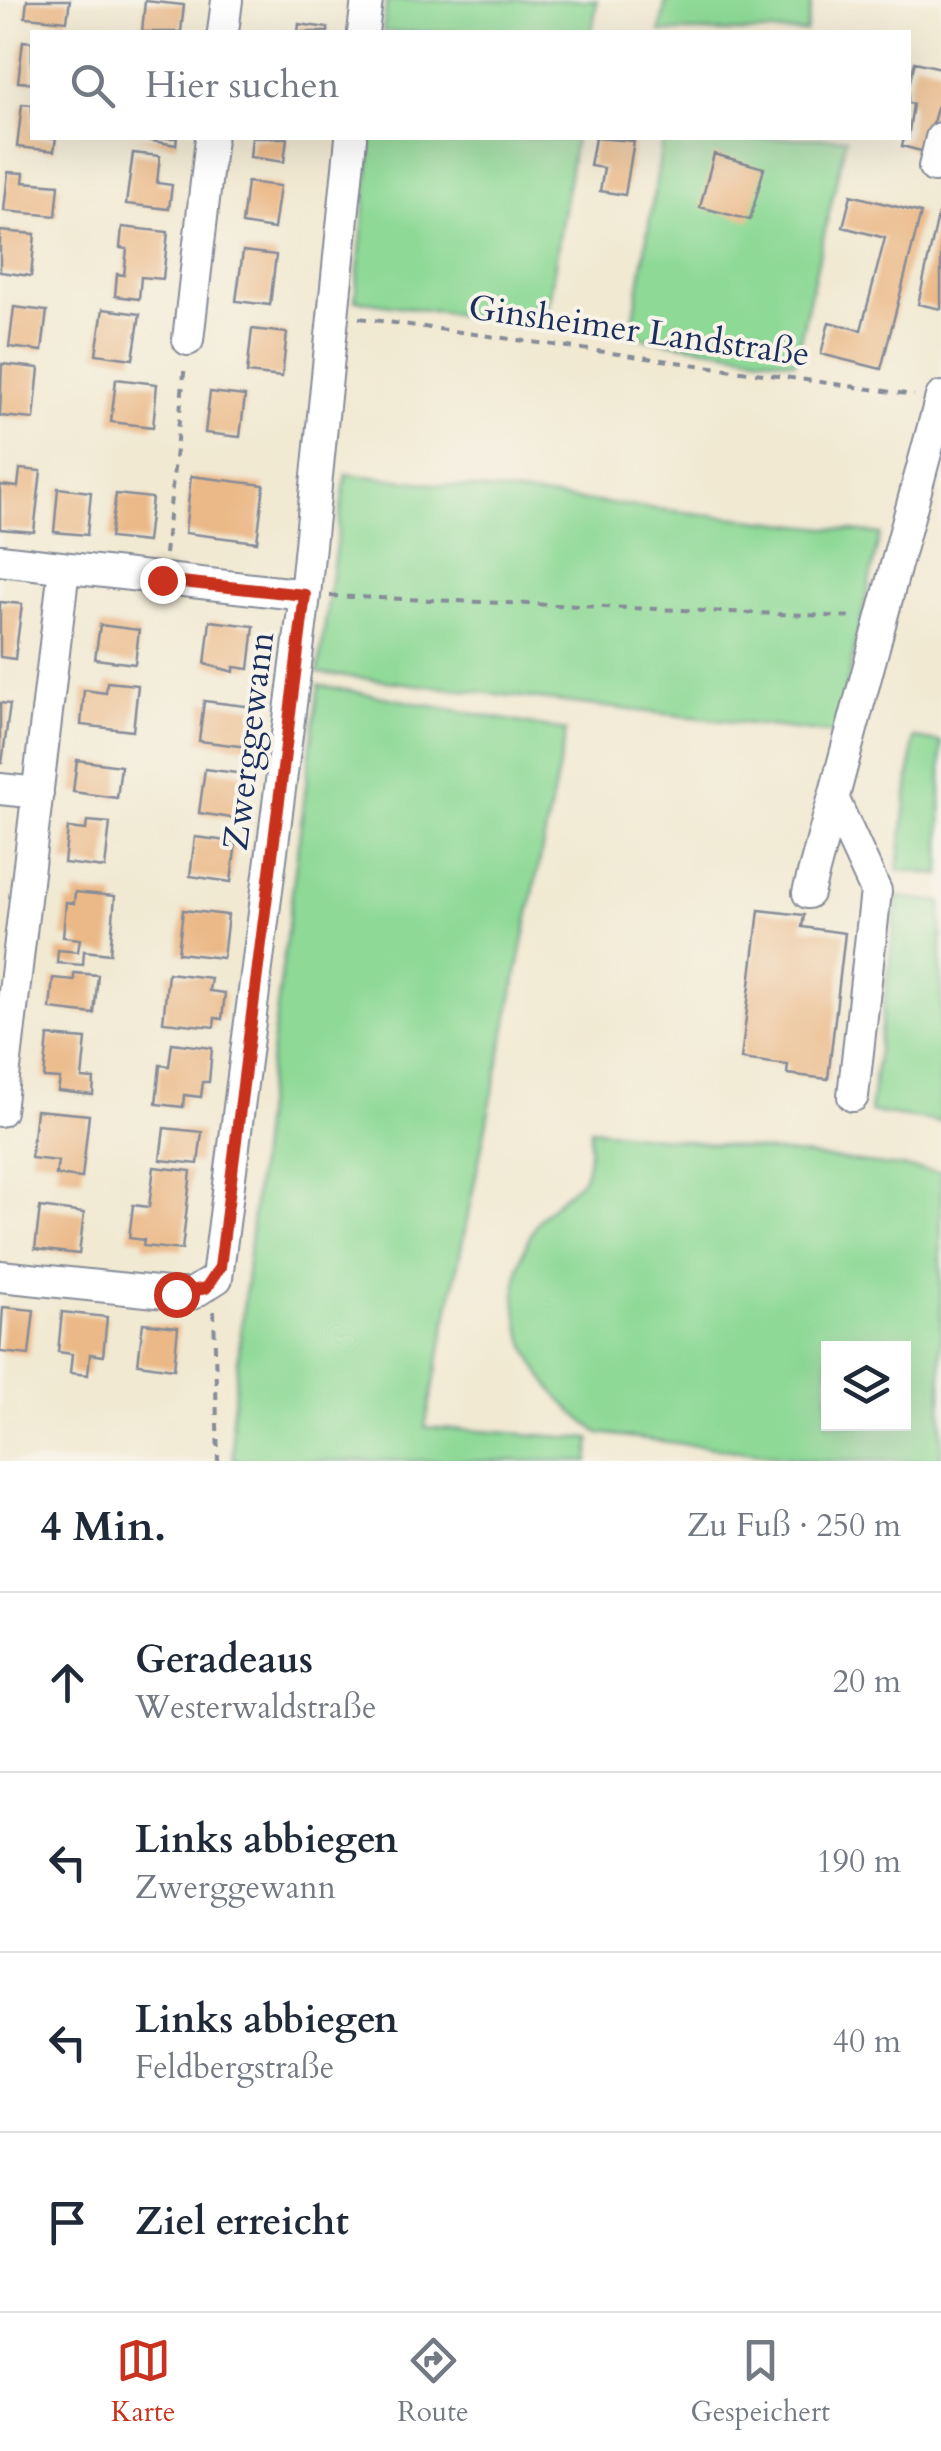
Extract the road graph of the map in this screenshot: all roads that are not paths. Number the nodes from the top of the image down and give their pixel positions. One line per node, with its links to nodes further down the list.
1 (227, 0): 3 (street)
2 (367, 0): 4 (street)
3 (223, 30)
4 (363, 30)
5 (211, 140): 7 (street)
6 (350, 140): 11 (street, Zwerggewann)
7 (188, 340)
8 (941, 398): 14 (street)
9 (0, 560): 10 (street)
10 (64, 568): 11 (street); 13 (street)
11 (305, 595): 19 (street, Zwerggewann)
12 (0, 790): 13 (street)
13 (38, 793): 16 (street)
14 (834, 800): 15 (street); 17 (street)
15 (808, 894)
16 (5, 1025): 18 (street)
17 (854, 1096)
18 (0, 1111)
19 (0, 1276)

